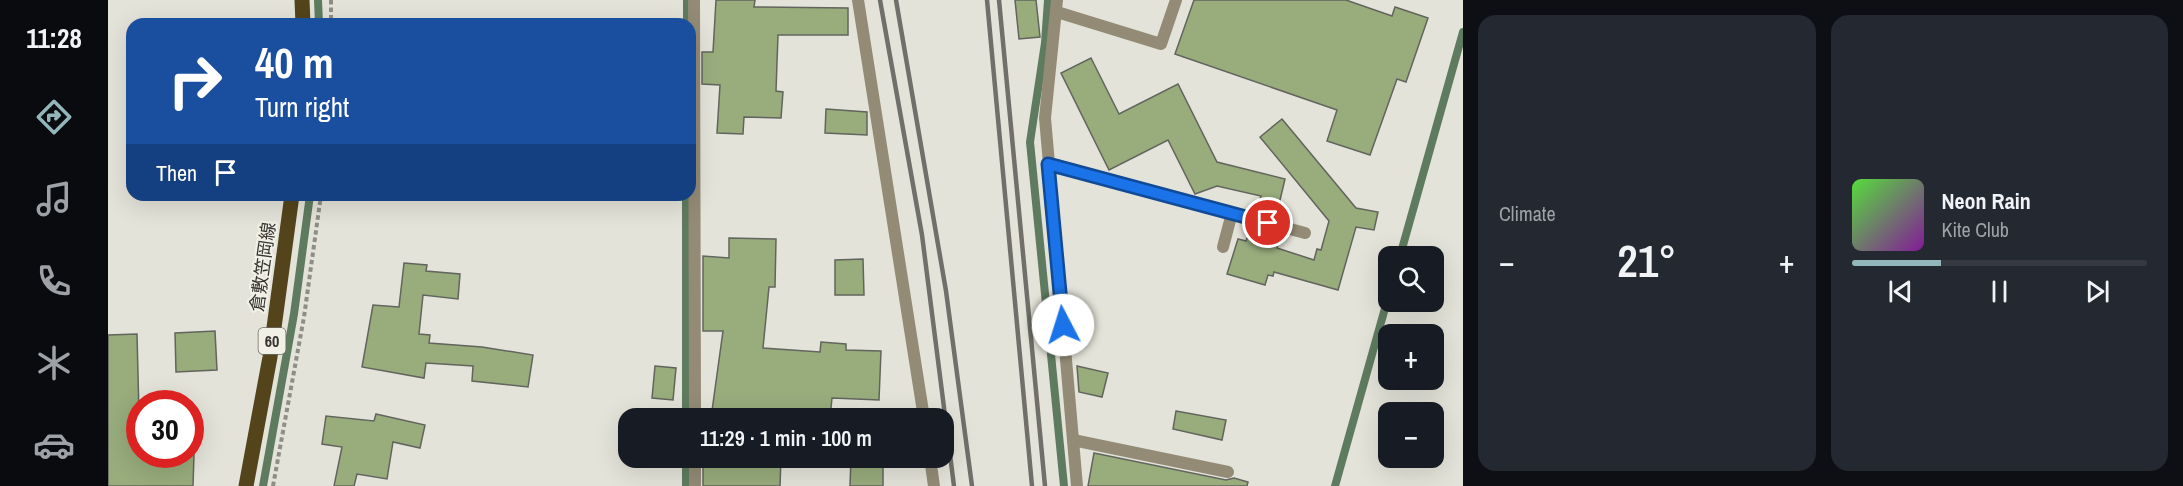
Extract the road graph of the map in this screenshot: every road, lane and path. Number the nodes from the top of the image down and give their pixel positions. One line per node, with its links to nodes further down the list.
1 (302, 0): 7 (main road)
2 (331, 0): 8 (path)
3 (694, 0): 9 (street)
4 (858, 0): 18 (street)
5 (1176, 0): 6 (street)
6 (1057, 6): 10 (street)
7 (303, 18)
8 (331, 18)
9 (694, 18)
10 (1048, 164): 14 (street); 19 (street)
11 (291, 201): 23 (main road, 倉敷笠岡線 / 60)
12 (320, 201): 24 (path)
13 (694, 201): 17 (street)
14 (1232, 213): 15 (street); 16 (street)
15 (1305, 233)
16 (1223, 247)
17 (695, 408)
18 (922, 408)
19 (1073, 440): 22 (street); 27 (street)
20 (695, 468): 25 (street)
21 (931, 468): 26 (street)
22 (1228, 472)
23 (246, 486)
24 (273, 486)
25 (695, 486)
26 (934, 486)
27 (1077, 486)

